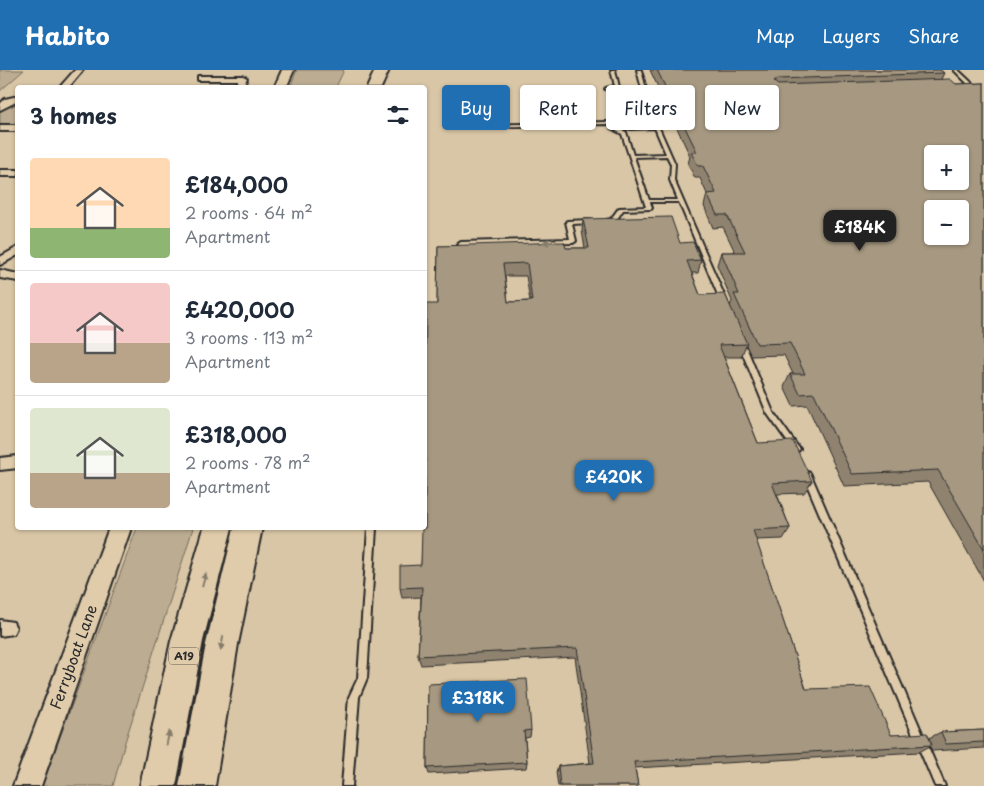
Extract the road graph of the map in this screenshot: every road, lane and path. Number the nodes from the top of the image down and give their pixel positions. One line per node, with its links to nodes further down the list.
1 (79, 70): 10 (street)
2 (207, 70): 9 (street)
3 (288, 70): 13 (street)
4 (367, 70): 14 (highway)
5 (382, 70): 15 (highway)
6 (612, 70): 16 (lane)
7 (639, 70): 17 (lane)
8 (956, 70): 18 (lane)
9 (201, 78): 11 (street); 12 (street)
10 (66, 85)
11 (197, 85)
12 (240, 85)
13 (281, 85)
14 (360, 85)
15 (375, 85)
16 (618, 85)
17 (644, 85)
18 (962, 88)
19 (15, 99): 20 (street)
20 (0, 108)
21 (606, 124): 22 (lane)
22 (510, 126)
23 (0, 128): 24 (street)
24 (15, 128)
25 (510, 129): 27 (lane)
26 (658, 130): 28 (lane)
27 (632, 156): 28 (lane); 31 (lane)
28 (669, 156): 32 (lane)
29 (0, 173): 30 (street)
30 (15, 173)
31 (647, 201): 32 (lane); 33 (lane, one-way to 33)
32 (681, 201): 38 (lane)
33 (461, 244)
34 (15, 252): 35 (street)
35 (0, 262)
36 (0, 274): 37 (street)
37 (15, 277)
38 (726, 307)
39 (737, 334): 40 (lane)
40 (798, 454)
41 (15, 462): 43 (street)
42 (802, 463): 52 (lane)
43 (0, 464)
44 (119, 530): 48 (street, Ferryboat Lane)
45 (217, 530): 49 (highway, A19, one-way to 45)
46 (248, 530): 50 (highway, one-way to 50)
47 (372, 530): 51 (lane)
48 (28, 786)
49 (158, 786)
50 (197, 786)
51 (347, 786)
52 (940, 786)

